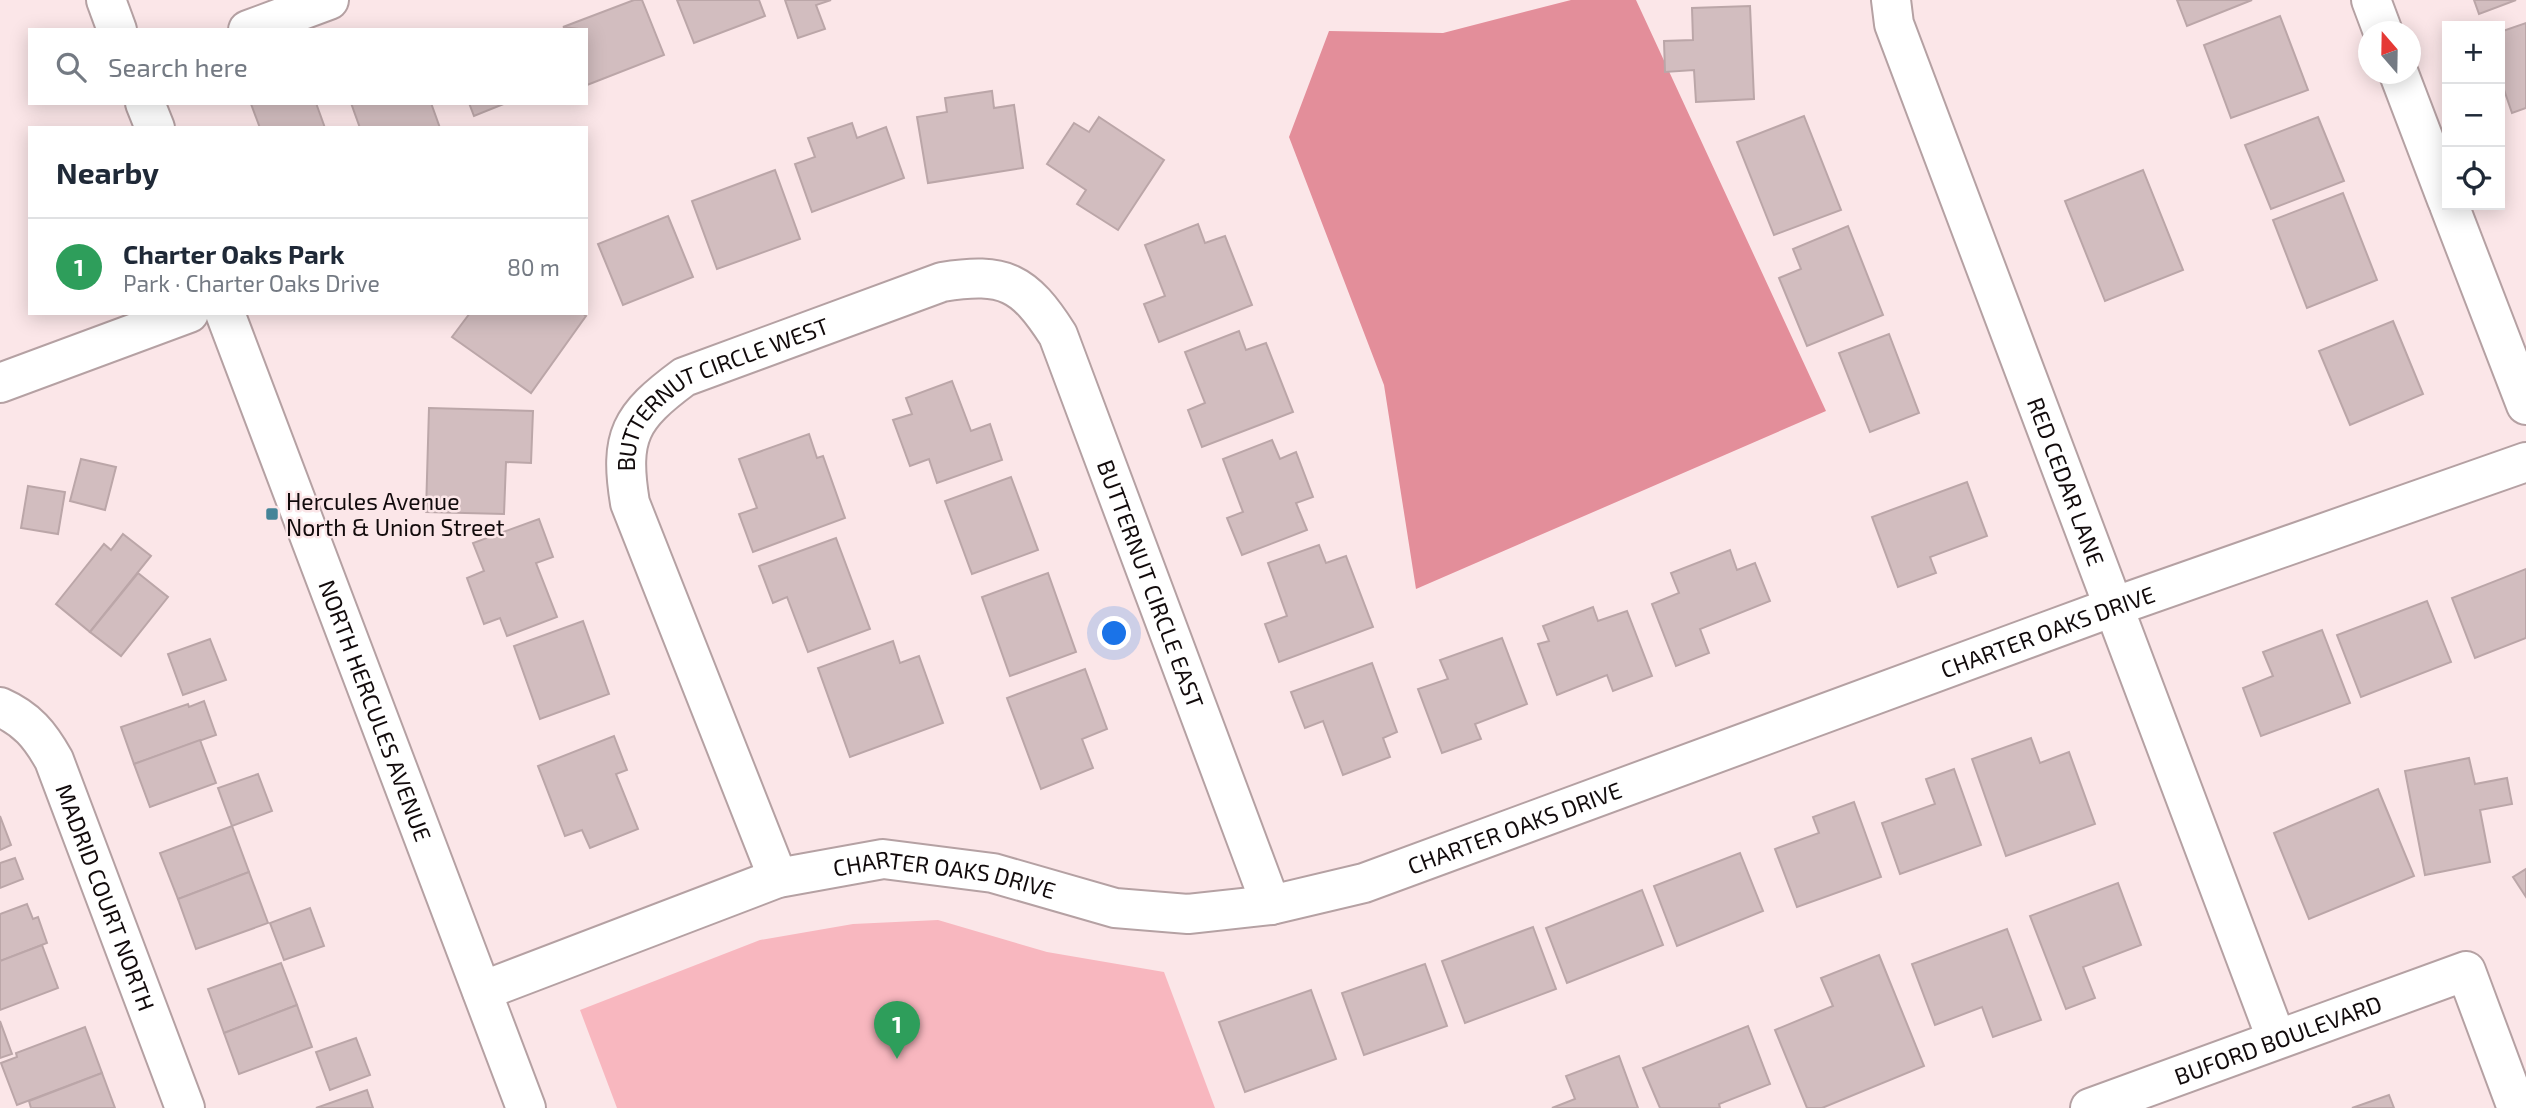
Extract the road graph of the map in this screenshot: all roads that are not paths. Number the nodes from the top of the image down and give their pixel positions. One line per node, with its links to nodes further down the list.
1 (106, 0): 6 (street)
2 (329, 0): 7 (street)
3 (1891, 0): 19 (street, RED CEDAR LANE)
4 (2371, 0): 5 (street)
5 (2379, 21)
6 (116, 28)
7 (253, 28)
8 (2403, 84): 11 (street)
9 (146, 105): 10 (street)
10 (154, 126)
11 (2442, 187)
12 (2451, 210): 17 (street)
13 (1006, 281): 21 (street, BUTTERNUT CIRCLE WEST); 22 (street, BUTTERNUT CIRCLE EAST)
14 (184, 315): 16 (street)
15 (226, 315): 23 (street, NORTH HERCULES AVENUE)
16 (0, 383)
17 (2526, 405)
18 (2526, 462): 19 (street, CHARTER OAKS DRIVE)
19 (2113, 607): 22 (street, CHARTER OAKS DRIVE); 24 (street, RED CEDAR LANE)
20 (0, 707): 25 (street, MADRID COURT NORTH)
21 (778, 878): 22 (street, CHARTER OAKS DRIVE); 23 (street, CHARTER OAKS DRIVE)
22 (1271, 905)
23 (482, 992): 26 (street, NORTH HERCULES AVENUE)
24 (2276, 1038): 27 (street, BUFORD BOULEVARD); 28 (street, BUFORD BOULEVARD)
25 (185, 1108)
26 (526, 1108)
27 (2090, 1108)
28 (2517, 1108)

